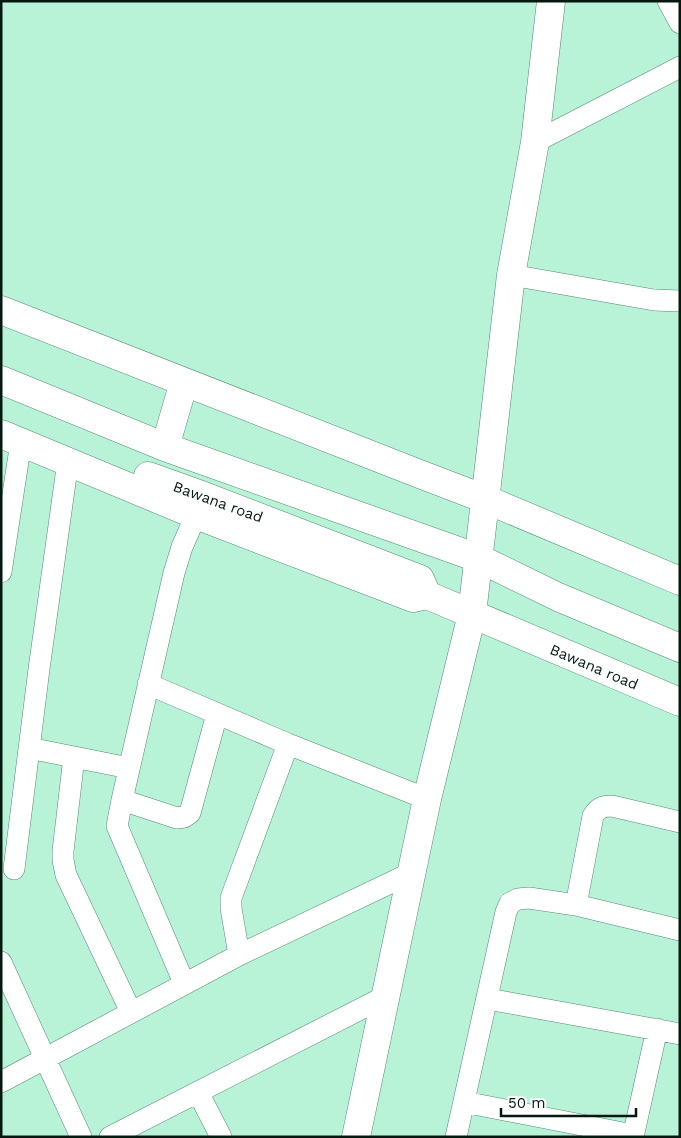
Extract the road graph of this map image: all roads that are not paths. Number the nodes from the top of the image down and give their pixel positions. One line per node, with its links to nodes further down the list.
1 (551, 1): 5 (street)
2 (668, 1): 3 (street)
3 (680, 23)
4 (680, 67): 5 (street)
5 (535, 142): 6 (street)
6 (511, 275): 7 (street); 15 (street)
7 (680, 301)
8 (1, 310): 10 (street)
9 (1, 380): 13 (street)
10 (184, 382): 13 (street); 15 (street)
11 (1, 417): 20 (street, Bawana road)
12 (11, 438): 14 (street, Bawana road); 18 (street)
13 (165, 447): 17 (street)
14 (68, 461): 16 (street, Bawana road); 27 (street)
15 (485, 499): 17 (street); 19 (street)
16 (196, 514): 20 (street, Bawana road); 23 (street)
17 (478, 558): 21 (street); 22 (street)
18 (1, 572)
19 (680, 581)
20 (427, 595): 21 (street, Bawana road)
21 (472, 614): 24 (street, Bawana road); 30 (street)
22 (680, 648)
23 (148, 684): 25 (street); 29 (street)
24 (680, 702)
25 (217, 714): 26 (street); 31 (street)
26 (288, 744): 30 (street); 37 (street)
27 (29, 748): 28 (street); 33 (street)
28 (74, 757): 29 (street); 42 (street)
29 (129, 768): 31 (street)
30 (426, 799): 34 (street)
31 (122, 800): 39 (street)
32 (680, 822): 35 (street)
33 (14, 869)
34 (411, 873): 37 (street); 40 (street)
35 (576, 904): 36 (street); 41 (street)
36 (680, 930)
37 (239, 956): 39 (street)
38 (1, 962): 45 (street)
39 (184, 984): 42 (street)
40 (386, 996): 47 (street); 53 (street)
41 (488, 999): 43 (street); 48 (street)
42 (132, 1012): 45 (street)
43 (657, 1029): 44 (street); 49 (street)
44 (680, 1034)
45 (45, 1059): 46 (street); 50 (street)
46 (1, 1082)
47 (198, 1092): 51 (street); 52 (street)
48 (464, 1102): 49 (street); 54 (street)
49 (633, 1136)
50 (81, 1137)
51 (110, 1137)
52 (221, 1137)
53 (356, 1137)
54 (456, 1137)

